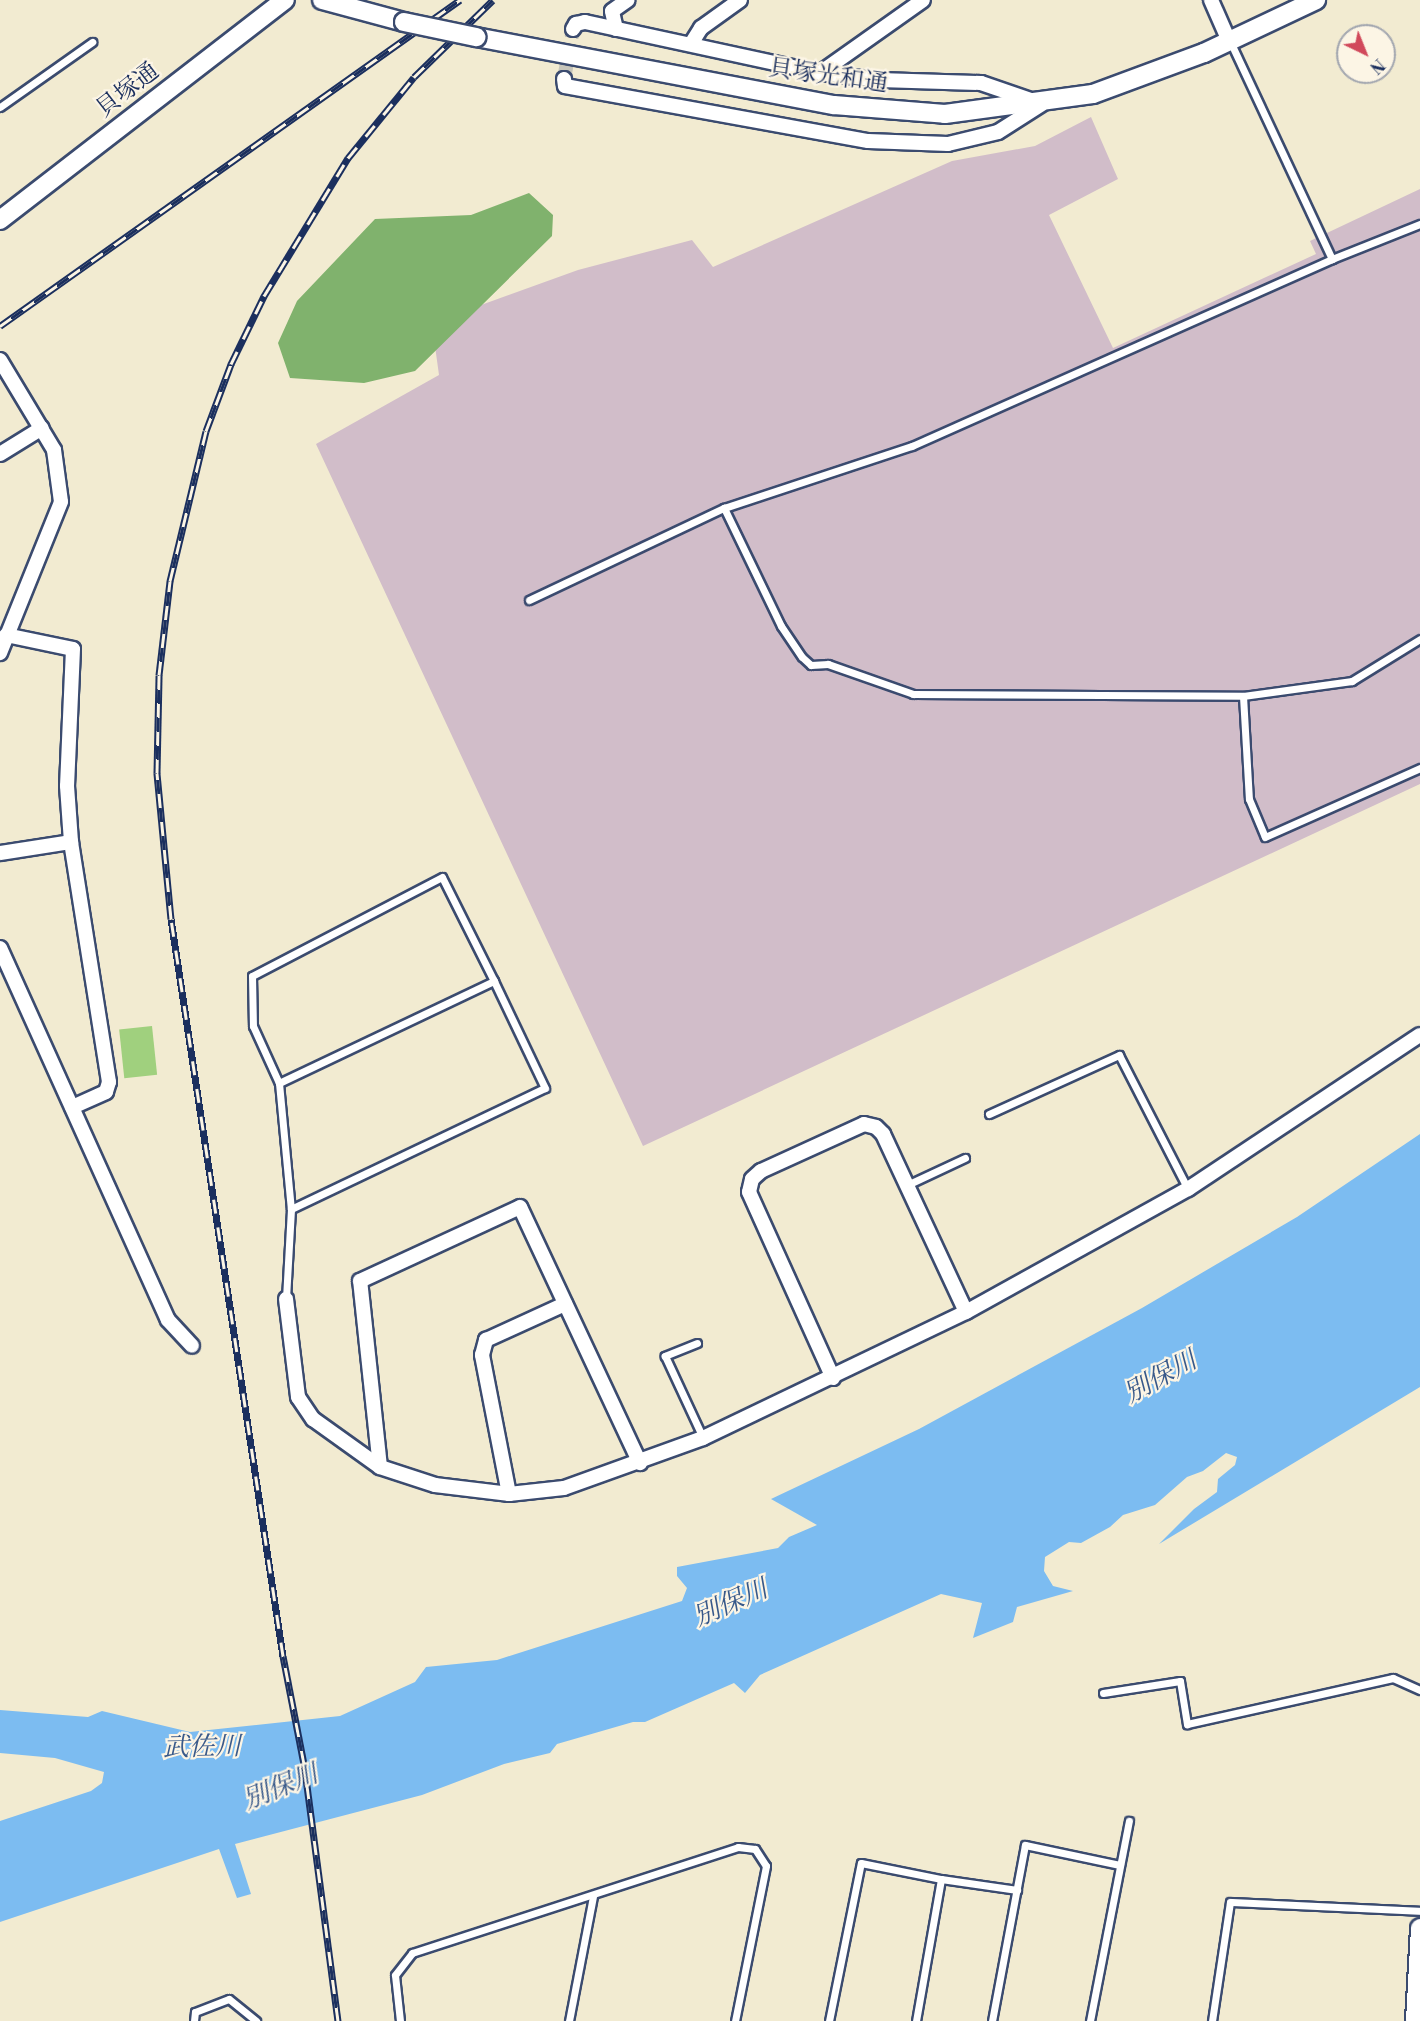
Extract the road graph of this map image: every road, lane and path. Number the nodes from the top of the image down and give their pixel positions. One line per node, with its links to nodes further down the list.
1 (285, 0): 17 (street, 貝塚通)
2 (322, 0): 15 (street, 貝塚光和通, bridge)
3 (628, 0): 9 (street)
4 (740, 0): 12 (street)
5 (923, 0): 13 (street)
6 (1211, 0): 10 (street)
7 (1316, 0): 10 (street, 貝塚光和通)
8 (573, 29): 9 (street)
9 (616, 29): 12 (street)
10 (1229, 41): 15 (street, 貝塚光和通); 19 (lane)
11 (92, 42): 16 (lane)
12 (691, 44): 13 (street)
13 (820, 73): 15 (street)
14 (564, 79): 15 (street)
15 (1042, 104)
16 (0, 107)
17 (0, 220)
18 (1420, 224): 19 (lane)
19 (1332, 259): 23 (lane)
20 (0, 360): 21 (street)
21 (42, 428): 22 (street); 25 (street)
22 (0, 454)
23 (724, 508): 24 (lane); 30 (lane)
24 (530, 600)
25 (14, 614): 26 (street); 27 (street)
26 (0, 620)
27 (6, 635): 29 (street); 32 (street)
28 (1420, 639): 30 (lane)
29 (0, 653)
30 (1243, 696): 31 (lane)
31 (1420, 768)
32 (71, 842): 33 (street); 38 (street)
33 (0, 854)
34 (0, 948): 38 (street)
35 (494, 981): 37 (lane); 37 (lane); 43 (lane)
36 (1420, 1035): 42 (street)
37 (279, 1083): 43 (lane)
38 (72, 1107): 48 (street)
39 (989, 1114): 42 (lane)
40 (965, 1158): 41 (lane)
41 (907, 1185): 46 (street); 49 (street)
42 (1188, 1190): 46 (street)
43 (291, 1209): 44 (lane)
44 (285, 1299): 52 (street)
45 (565, 1304): 51 (street); 52 (street); 53 (street)
46 (966, 1311): 49 (street)
47 (697, 1342): 50 (lane)
48 (192, 1346)
49 (833, 1378): 50 (street)
50 (704, 1438): 51 (street)
51 (640, 1463): 53 (street)
52 (380, 1467): 53 (street)
53 (509, 1494)
54 (1420, 1690): 55 (lane)
55 (1103, 1693)
56 (1129, 1821): 57 (lane)
57 (1120, 1865): 59 (lane); 71 (lane)
58 (941, 1879): 59 (lane); 68 (lane); 69 (lane)
59 (1017, 1890): 70 (lane)
60 (593, 1896): 65 (lane); 66 (lane); 67 (lane)
61 (1420, 1911): 72 (lane)
62 (1420, 1928): 73 (street)
63 (194, 2021): 64 (lane)
64 (256, 2021)
65 (400, 2021)
66 (569, 2021)
67 (735, 2021)
68 (829, 2021)
69 (916, 2021)
70 (992, 2021)
71 (1090, 2021)
72 (1212, 2021)
73 (1415, 2021)

